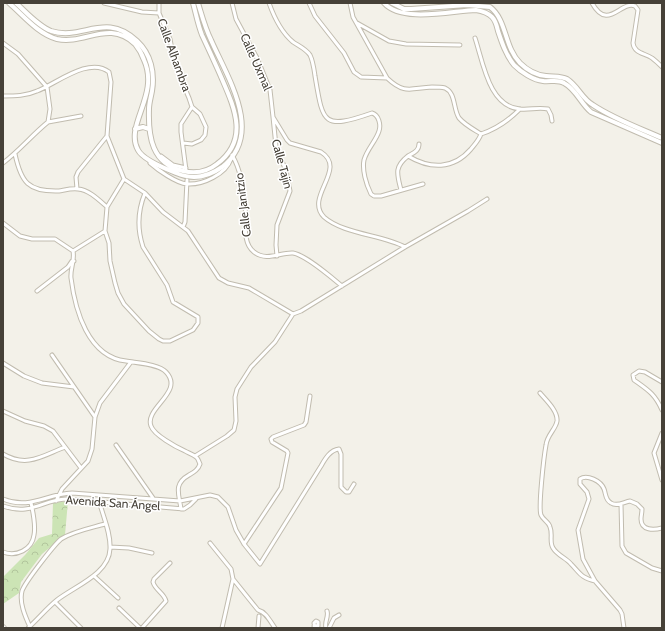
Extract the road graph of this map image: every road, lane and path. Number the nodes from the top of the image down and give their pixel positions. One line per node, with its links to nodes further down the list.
1 (4, 3): 13 (street)
2 (104, 3): 14 (street)
3 (159, 3): 14 (street, Calle Alhambra)
4 (193, 3): 21 (street)
5 (198, 3): 20 (street)
6 (232, 3): 30 (street, Calle Uxmal)
7 (269, 3): 52 (street)
8 (309, 3): 24 (street)
9 (350, 3): 15 (street)
10 (384, 3): 33 (street)
11 (392, 3): 33 (street)
12 (592, 3): 19 (street)
13 (12, 4): 34 (street); 35 (street)
14 (159, 13): 27 (street, Calle Alhambra)
15 (356, 22): 18 (street); 24 (street)
16 (475, 38): 28 (street)
17 (3, 43): 25 (street)
18 (460, 45)
19 (662, 67)
20 (225, 70): 21 (street); 22 (street)
21 (219, 72): 23 (street)
22 (228, 76): 23 (street); 45 (street)
23 (222, 78): 42 (street)
24 (387, 78): 36 (street)
25 (47, 87): 26 (street); 32 (street); 37 (street)
26 (3, 96)
27 (192, 106): 39 (street, Calle Alhambra); 39 (street, Calle Alhambra)
28 (520, 109): 31 (street); 36 (street)
29 (81, 116): 32 (street)
30 (273, 117): 59 (street, Calle Uxmal); 61 (street, Calle Tajín)
31 (552, 121)
32 (48, 122): 43 (street)
33 (627, 125): 38 (street); 40 (street)
34 (135, 129): 35 (street); 44 (street)
35 (149, 129): 42 (street)
36 (481, 134): 46 (street)
37 (107, 136): 48 (street); 51 (street)
38 (662, 138)
39 (183, 143): 42 (street, Calle Alhambra)
40 (662, 143)
41 (419, 144): 46 (street)
42 (154, 146)
43 (15, 154): 47 (street); 51 (street)
44 (141, 154): 45 (street); 49 (street)
45 (232, 156): 49 (street); 61 (street, Calle Janitzio)
46 (408, 156): 52 (street)
47 (3, 163)
48 (124, 179): 53 (street); 55 (street)
49 (187, 182): 57 (street)
50 (423, 184): 52 (street)
51 (77, 189): 55 (street)
52 (401, 190)
53 (145, 193): 57 (street); 58 (street)
54 (487, 198): 59 (street)
55 (107, 206): 58 (street)
56 (3, 223): 60 (street)
57 (183, 227): 65 (street)
58 (105, 231): 60 (street)
59 (405, 247): 63 (street)
60 (73, 251): 62 (street)
61 (277, 256): 63 (street, Calle Janitzio)
62 (74, 261): 64 (street); 67 (street)
63 (342, 286): 65 (street)
64 (37, 291)
65 (293, 314): 80 (street)
66 (52, 355): 70 (street)
67 (131, 362): 75 (street); 80 (street)
68 (3, 363): 70 (street)
69 (662, 382): 73 (street)
70 (74, 387): 75 (street)
71 (540, 393): 107 (street)
72 (310, 396): 99 (street)
73 (662, 410)
74 (3, 411): 78 (street)
75 (95, 417): 81 (street)
76 (662, 432): 82 (street)
77 (116, 445): 85 (street)
78 (65, 447): 79 (street); 81 (street)
79 (3, 454)
80 (195, 456): 90 (street)
81 (81, 468): 84 (street)
82 (662, 480)
83 (354, 484): 99 (street, Avenida San Ángel)
84 (60, 493): 85 (street, Avenida San Ángel); 88 (street); 91 (street, Avenida San Ángel)
85 (153, 498): 90 (street, Avenida San Ángel)
86 (196, 498): 90 (street, Avenida San Ángel); 95 (street); 99 (street, Avenida San Ángel)
87 (3, 500): 91 (street, Avenida San Ángel)
88 (56, 501): 89 (street, Avenida San Ángel); 94 (street, Avenida San Ángel)
89 (99, 501): 95 (street, Avenida San Ángel); 96 (street)
90 (180, 501): 95 (street)
91 (31, 503): 94 (street)
92 (621, 504): 97 (street); 104 (street); 107 (street)
93 (3, 506): 94 (street, Avenida San Ángel)
94 (32, 509): 101 (street)
95 (181, 509)
96 (105, 524): 100 (street); 116 (street)
97 (662, 528)
98 (210, 543): 106 (street)
99 (244, 544)
100 (110, 547): 102 (street); 105 (street)
101 (3, 552)
102 (152, 553)
103 (170, 562): 119 (street)
104 (662, 571)
105 (94, 576): 108 (street); 109 (street)
106 (233, 579): 114 (street); 122 (street)
107 (595, 581): 125 (street)
108 (118, 598)
109 (55, 602): 116 (street); 118 (street)
110 (118, 608): 119 (street)
111 (327, 611): 123 (street)
112 (339, 615): 124 (street)
113 (260, 616): 121 (street)
114 (223, 626): 120 (street)
115 (319, 626): 117 (street)
116 (29, 627)
117 (315, 627)
118 (81, 628)
119 (141, 628)
120 (228, 628)
121 (258, 628)
122 (275, 628)
123 (326, 628)
124 (329, 628)
125 (624, 628)

